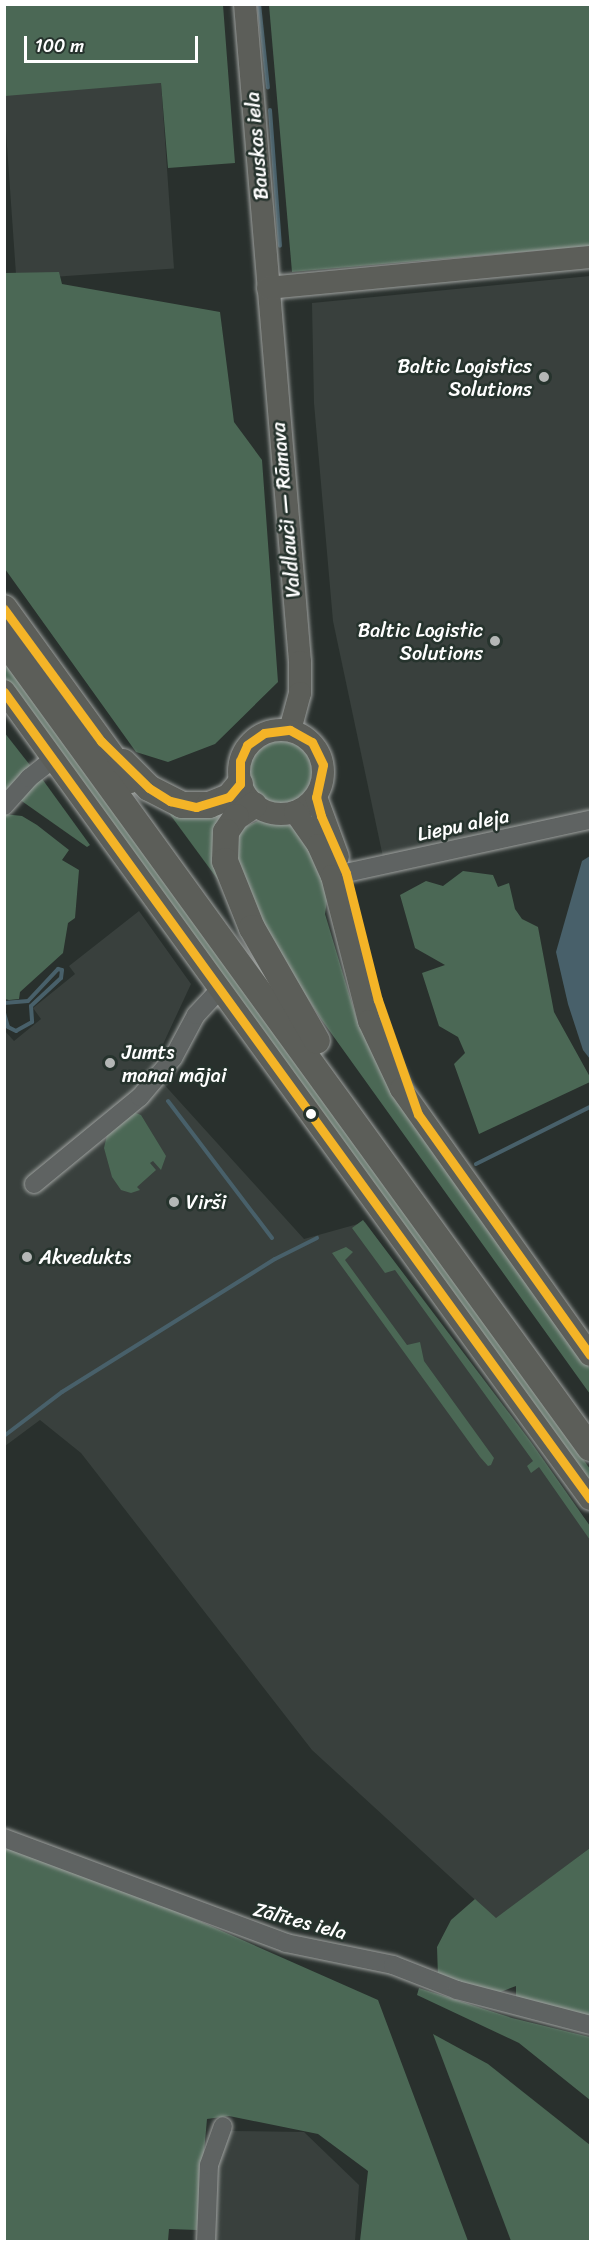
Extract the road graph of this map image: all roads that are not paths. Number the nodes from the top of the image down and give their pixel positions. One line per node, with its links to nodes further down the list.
1 (245, 4): 3 (main road, Bauskas iela)
2 (591, 257): 3 (main road)
3 (268, 288): 7 (main road, Valdlauči — Rāmava)
4 (4, 608): 8 (highway)
5 (4, 640): 22 (highway)
6 (4, 691): 9 (main road)
7 (290, 730): 10 (main road); 11 (main road)
8 (101, 741): 10 (highway); 17 (highway)
9 (53, 759): 12 (street); 16 (main road)
10 (247, 794): 13 (main road); 17 (highway)
11 (316, 796): 13 (main road); 15 (main road)
12 (4, 806)
13 (295, 812): 18 (main road)
14 (591, 820): 15 (street, Liepu aleja)
15 (346, 873): 18 (main road)
16 (220, 989): 19 (street); 23 (main road)
17 (285, 990): 21 (highway)
18 (418, 1114): 20 (main road)
19 (34, 1184)
20 (591, 1355)
21 (591, 1419)
22 (591, 1448)
23 (591, 1499)
24 (4, 1838): 25 (street, Zālītes iela)
25 (591, 2025)
26 (223, 2126): 27 (street)
27 (206, 2241)

